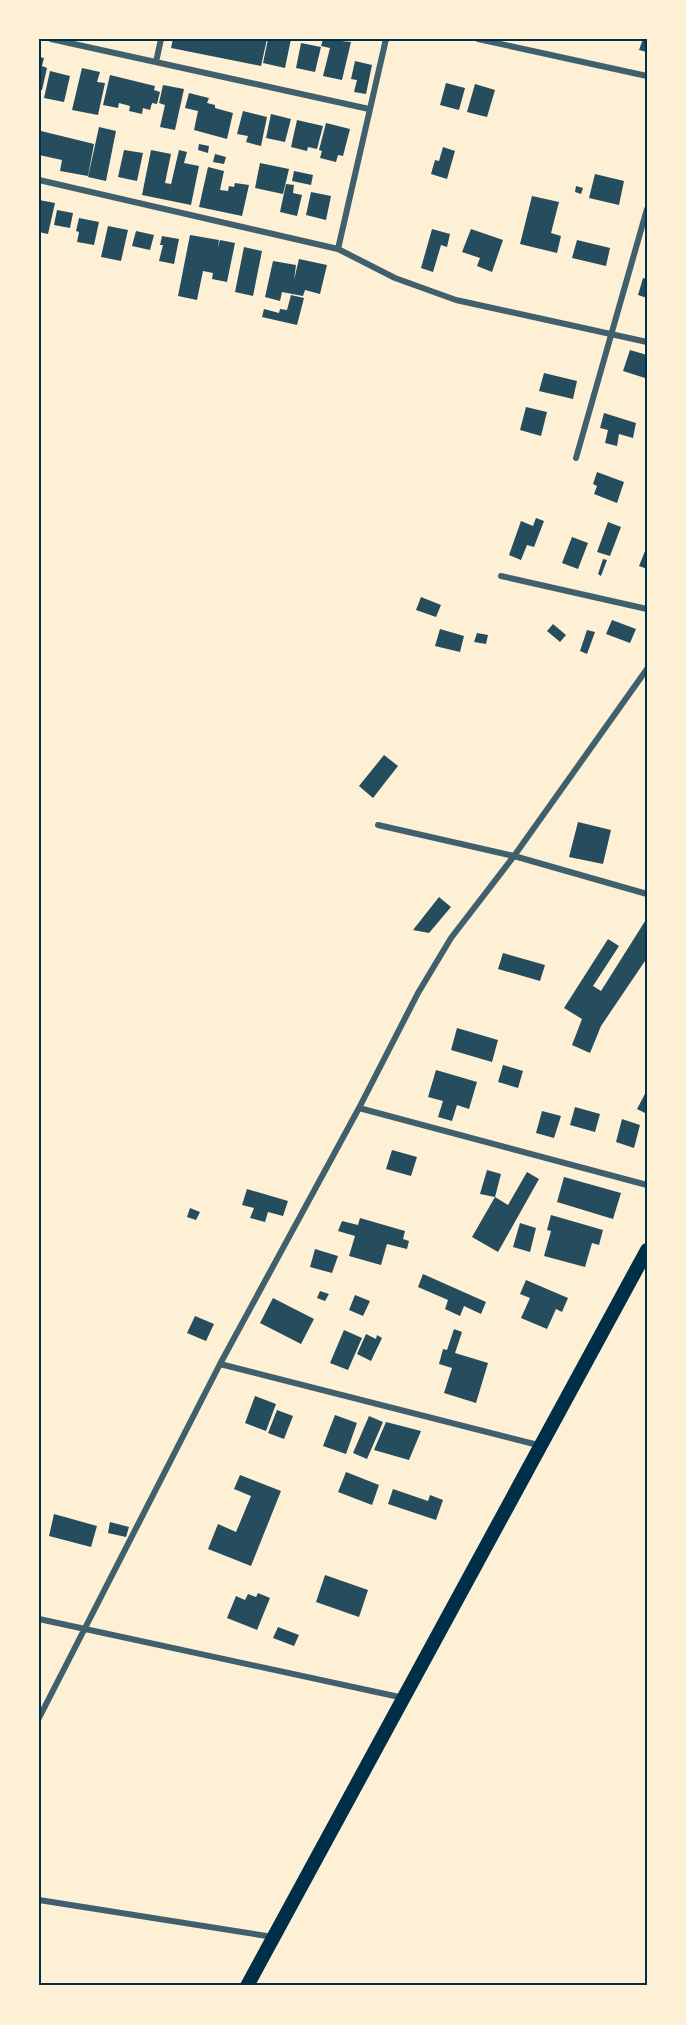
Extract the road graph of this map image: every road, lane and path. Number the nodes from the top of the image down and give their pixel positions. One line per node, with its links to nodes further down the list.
1 (51, 39): 5 (street)
2 (160, 39): 5 (street)
3 (386, 39): 7 (street)
4 (478, 39): 6 (street)
5 (156, 62): 7 (street)
6 (647, 76)
7 (369, 109): 10 (street)
8 (39, 180): 10 (street)
9 (647, 209): 11 (street)
10 (338, 249): 11 (street)
11 (611, 334): 12 (street); 13 (street)
12 (647, 342)
13 (576, 458)
14 (501, 576): 15 (street)
15 (647, 609)
16 (647, 669): 18 (street)
17 (378, 825): 18 (street)
18 (514, 856): 19 (street); 20 (street)
19 (647, 894)
20 (359, 1108): 21 (street); 23 (street)
21 (647, 1185)
22 (647, 1250): 24 (highway)
23 (220, 1364): 24 (street); 26 (street)
24 (542, 1446): 27 (highway)
25 (39, 1619): 26 (street)
26 (85, 1629): 27 (street); 28 (street)
27 (404, 1698): 30 (highway)
28 (39, 1718)
29 (39, 1900): 30 (street)
30 (274, 1937): 31 (highway)
31 (247, 1986)

